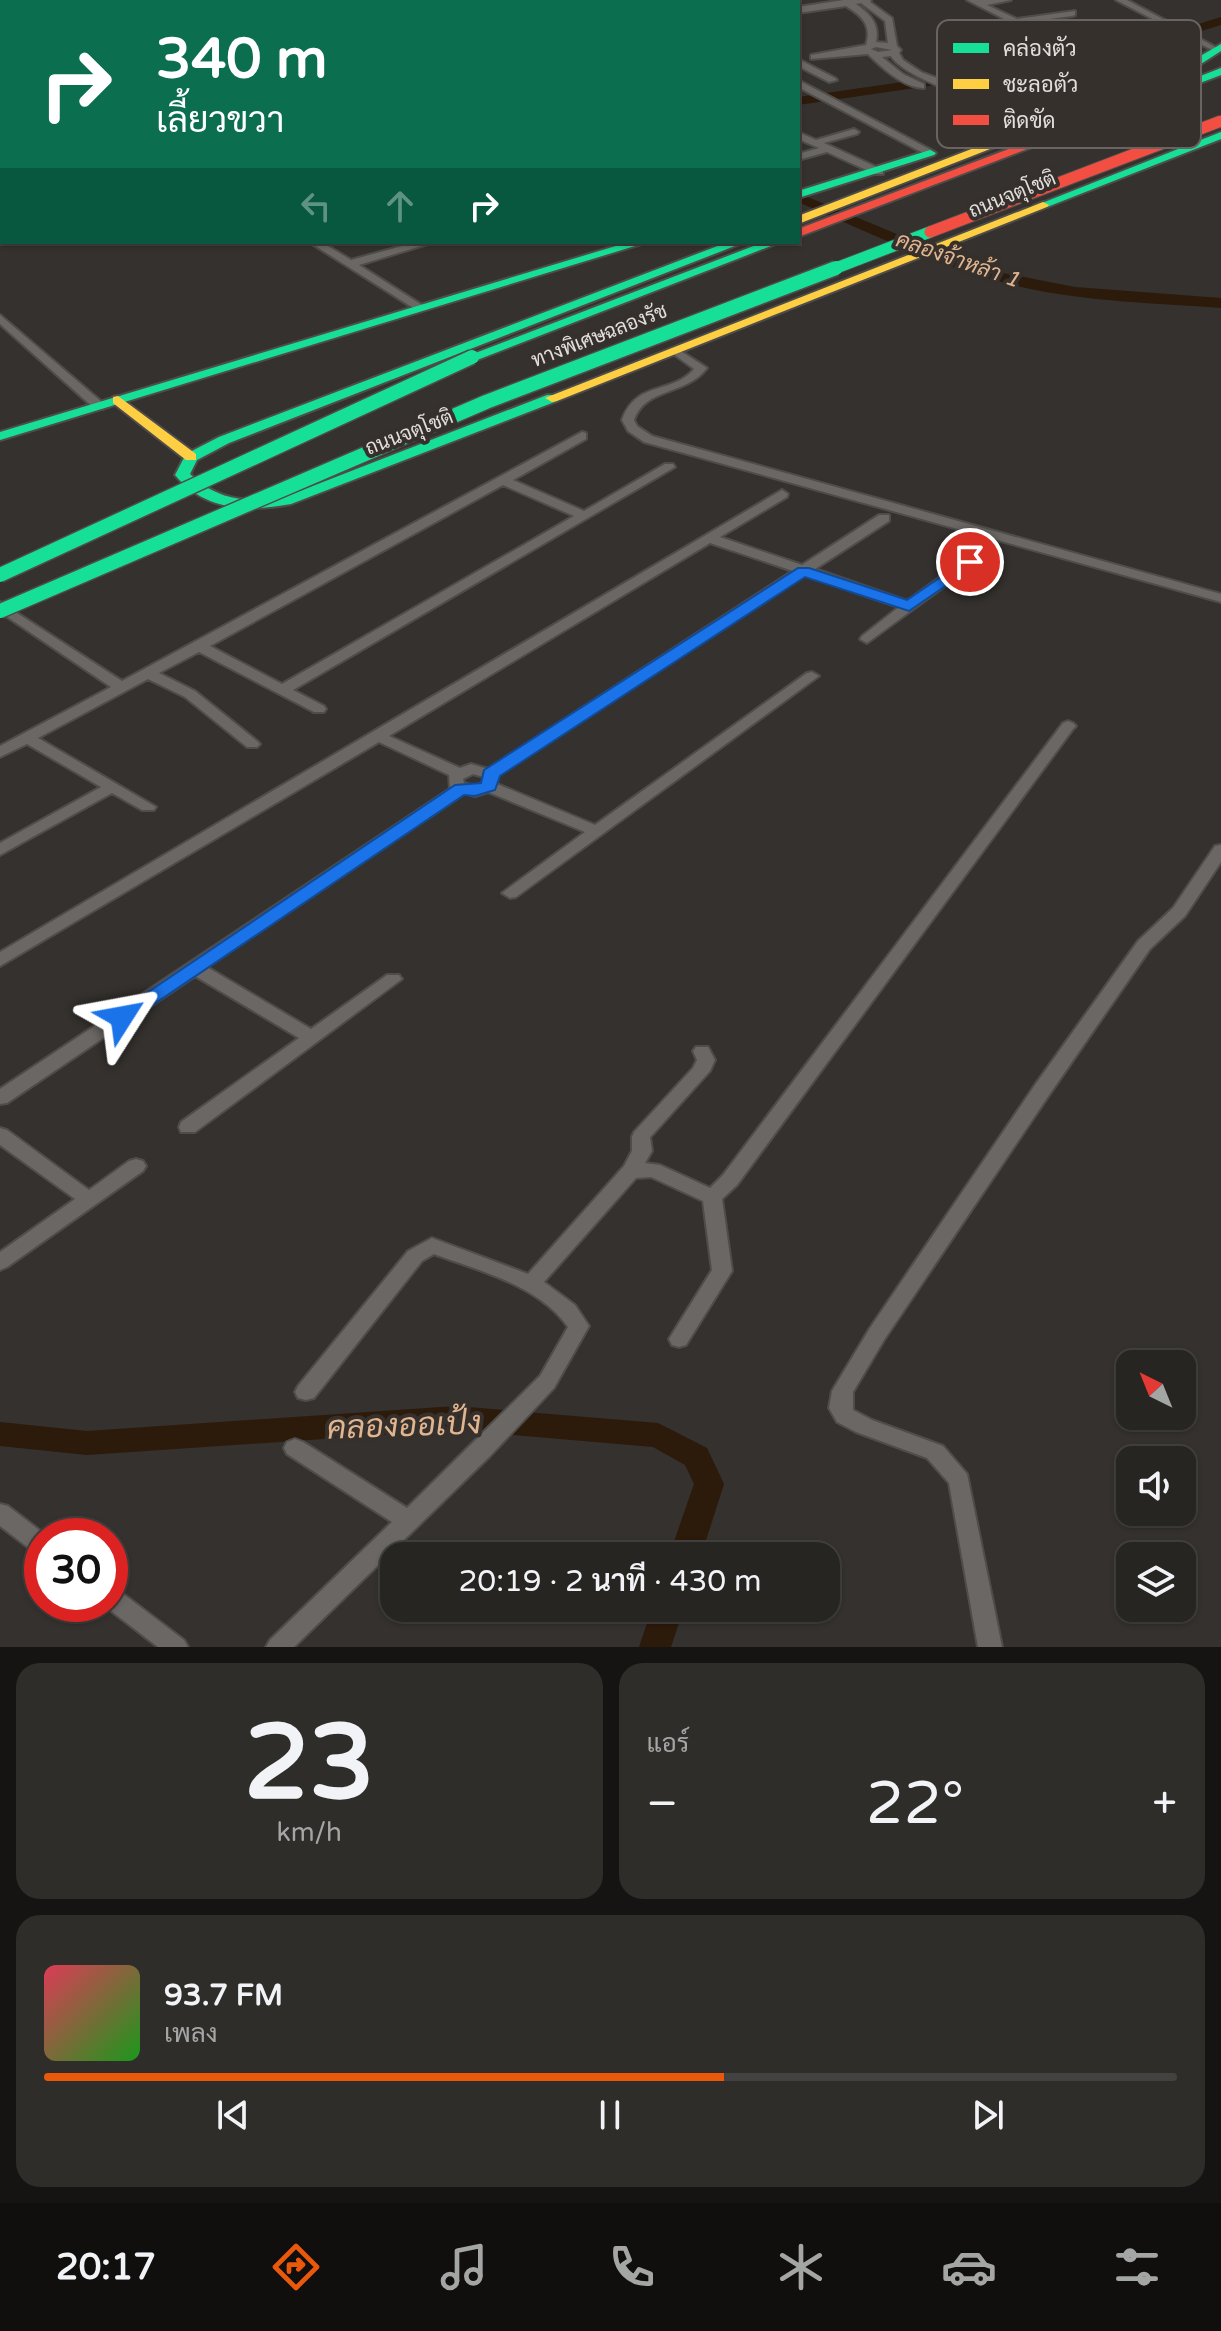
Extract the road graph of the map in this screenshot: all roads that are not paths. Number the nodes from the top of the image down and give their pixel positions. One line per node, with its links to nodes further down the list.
1 (864, 0): 4 (street); 13 (street)
2 (1007, 0): 5 (street)
3 (1120, 0): 10 (street)
4 (845, 1): 6 (street); 12 (street)
5 (974, 2): 8 (street)
6 (800, 10)
7 (1072, 13): 9 (street)
8 (1012, 20)
9 (1021, 20)
10 (1159, 20)
11 (1201, 41): 14 (street)
12 (869, 50): 13 (street); 22 (street)
13 (894, 50): 20 (street)
14 (1220, 52): 16 (main road)
15 (800, 63): 19 (street)
16 (1201, 67)
17 (1221, 71): 18 (main road)
18 (1201, 74)
19 (832, 80)
20 (937, 81)
21 (800, 84): 36 (street)
22 (937, 92)
23 (1221, 121): 24 (main road, ทางพิเศษฉลองรัช, bridge)
24 (1201, 129)
25 (854, 132): 30 (street)
26 (1221, 135): 28 (main road, ถนนจตุโชติ)
27 (800, 137): 30 (street)
28 (1201, 143)
29 (800, 144): 30 (street)
30 (815, 148): 37 (street); 38 (street); 38 (street)
31 (947, 148): 36 (main road)
32 (983, 148): 40 (main road)
33 (1013, 148): 41 (main road)
34 (1150, 148): 67 (main road, ทางพิเศษฉลองรัช, bridge)
35 (1188, 148): 50 (main road, ถนนจตุโชติ)
36 (930, 153): 38 (main road)
37 (800, 156)
38 (872, 174): 39 (main road)
39 (811, 192): 40 (main road)
40 (842, 203): 41 (main road)
41 (806, 224)
42 (317, 244): 47 (street)
43 (422, 244): 47 (street)
44 (635, 244): 48 (main road)
45 (734, 244): 55 (main road)
46 (770, 244): 64 (main road, ทางพิเศษฉลองรัช, bridge)
47 (351, 264): 48 (street)
48 (419, 307): 51 (main road)
49 (0, 318): 52 (street)
50 (676, 351): 55 (main road, ถนนจตุโชติ); 65 (street)
51 (118, 400): 52 (main road); 55 (main road)
52 (99, 406): 53 (main road)
53 (0, 436)
54 (582, 436): 57 (street)
55 (191, 457)
56 (669, 467): 59 (street)
57 (503, 480): 59 (street); 69 (street)
58 (782, 494): 61 (street)
59 (585, 516): 73 (street)
60 (884, 518): 63 (street)
61 (710, 538): 63 (street); 76 (street)
62 (991, 547): 66 (street)
63 (803, 572): 66 (street); 80 (street)
64 (0, 575)
65 (1221, 598)
66 (909, 606): 68 (street)
67 (0, 609): 72 (street)
68 (867, 639)
69 (199, 646): 70 (street); 73 (street)
70 (147, 673): 72 (street); 78 (street)
71 (812, 676): 84 (street)
72 (121, 687): 77 (street)
73 (282, 690): 74 (street)
74 (319, 709)
75 (1068, 726): 98 (street)
76 (378, 736): 81 (street); 88 (street)
77 (27, 738): 79 (street); 82 (street)
78 (252, 744)
79 (0, 752)
80 (489, 780): 81 (street); 84 (street)
81 (460, 781): 89 (street)
82 (112, 787): 83 (street); 85 (street)
83 (148, 807)
84 (594, 830): 87 (street)
85 (0, 850)
86 (1221, 850): 111 (street)
87 (510, 893)
88 (0, 960)
89 (195, 968): 91 (street); 93 (street)
90 (393, 979): 91 (street)
91 (310, 1037): 94 (street)
92 (702, 1051): 97 (street)
93 (0, 1098)
94 (188, 1127)
95 (0, 1135): 99 (street)
96 (136, 1166): 99 (street)
97 (631, 1171): 98 (street); 101 (street)
98 (712, 1197): 102 (street)
99 (89, 1200): 100 (street)
100 (0, 1262)
101 (531, 1283): 103 (street); 106 (street)
102 (679, 1339)
103 (306, 1392)
104 (295, 1448): 106 (street)
105 (0, 1513): 107 (street)
106 (408, 1521): 110 (street)
107 (24, 1531)
108 (128, 1611): 109 (street)
109 (176, 1647)
110 (278, 1647)
111 (990, 1647)

